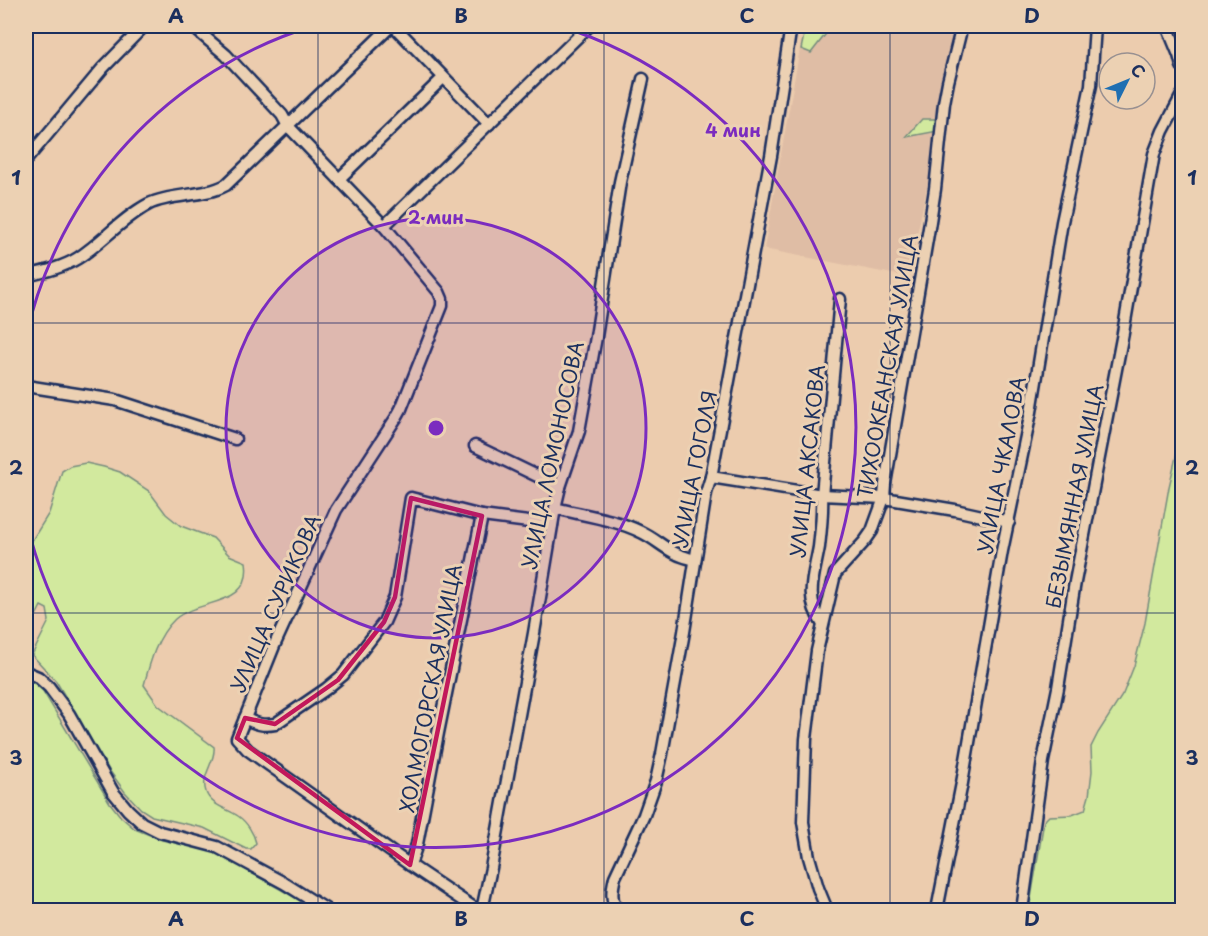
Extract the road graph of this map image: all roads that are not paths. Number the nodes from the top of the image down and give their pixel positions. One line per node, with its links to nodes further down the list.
1 (144, 26): 15 (street)
2 (192, 26): 14 (street)
3 (393, 26): 10 (street); 14 (street)
4 (589, 26): 13 (street)
5 (791, 26): 23 (street, УЛИЦА ГОГОЛЯ)
6 (962, 26): 26 (street, ТИХООКЕАНСКАЯ УЛИЦА)
7 (1095, 26): 29 (street, УЛИЦА ЧКАЛОВА)
8 (1167, 26): 9 (street)
9 (1182, 66)
10 (444, 78): 13 (street); 16 (street)
11 (643, 79): 24 (street, УЛИЦА ЛОМОНОСОВА)
12 (1182, 95): 42 (street, БЕЗЫМЯННАЯ УЛИЦА)
13 (489, 124): 17 (street)
14 (288, 126): 16 (street); 18 (street)
15 (26, 160)
16 (339, 179): 17 (street)
17 (384, 226): 34 (street, УЛИЦА СУРИКОВА)
18 (26, 275)
19 (840, 299): 25 (street, УЛИЦА АКСАКОВА)
20 (26, 386): 21 (street)
21 (235, 439)
22 (475, 446): 24 (street)
23 (711, 477): 25 (street); 31 (street, УЛИЦА ГОГОЛЯ)
24 (560, 487): 27 (street, УЛИЦА ЛОМОНОСОВА)
25 (822, 495): 26 (street); 32 (street, УЛИЦА АКСАКОВА)
26 (884, 498): 29 (street); 32 (street, ТИХООКЕАНСКАЯ УЛИЦА)
27 (555, 508): 30 (street, УЛИЦА ЛОМОНОСОВА); 31 (street)
28 (482, 516): 30 (street); 34 (street, УЛИЦА СУРИКОВА); 35 (street, ХОЛМОГОРСКАЯ УЛИЦА)
29 (1009, 522): 41 (street, УЛИЦА ЧКАЛОВА)
30 (552, 525): 38 (street, УЛИЦА ЛОМОНОСОВА)
31 (695, 560): 39 (street, УЛИЦА ГОГОЛЯ)
32 (822, 623): 40 (street, ТИХООКЕАНСКАЯ УЛИЦА)
33 (26, 672): 36 (street)
34 (245, 718): 35 (street)
35 (410, 865): 37 (street)
36 (327, 910)
37 (477, 910)
38 (482, 910)
39 (618, 910)
40 (827, 910)
41 (937, 910)
42 (1022, 910)

